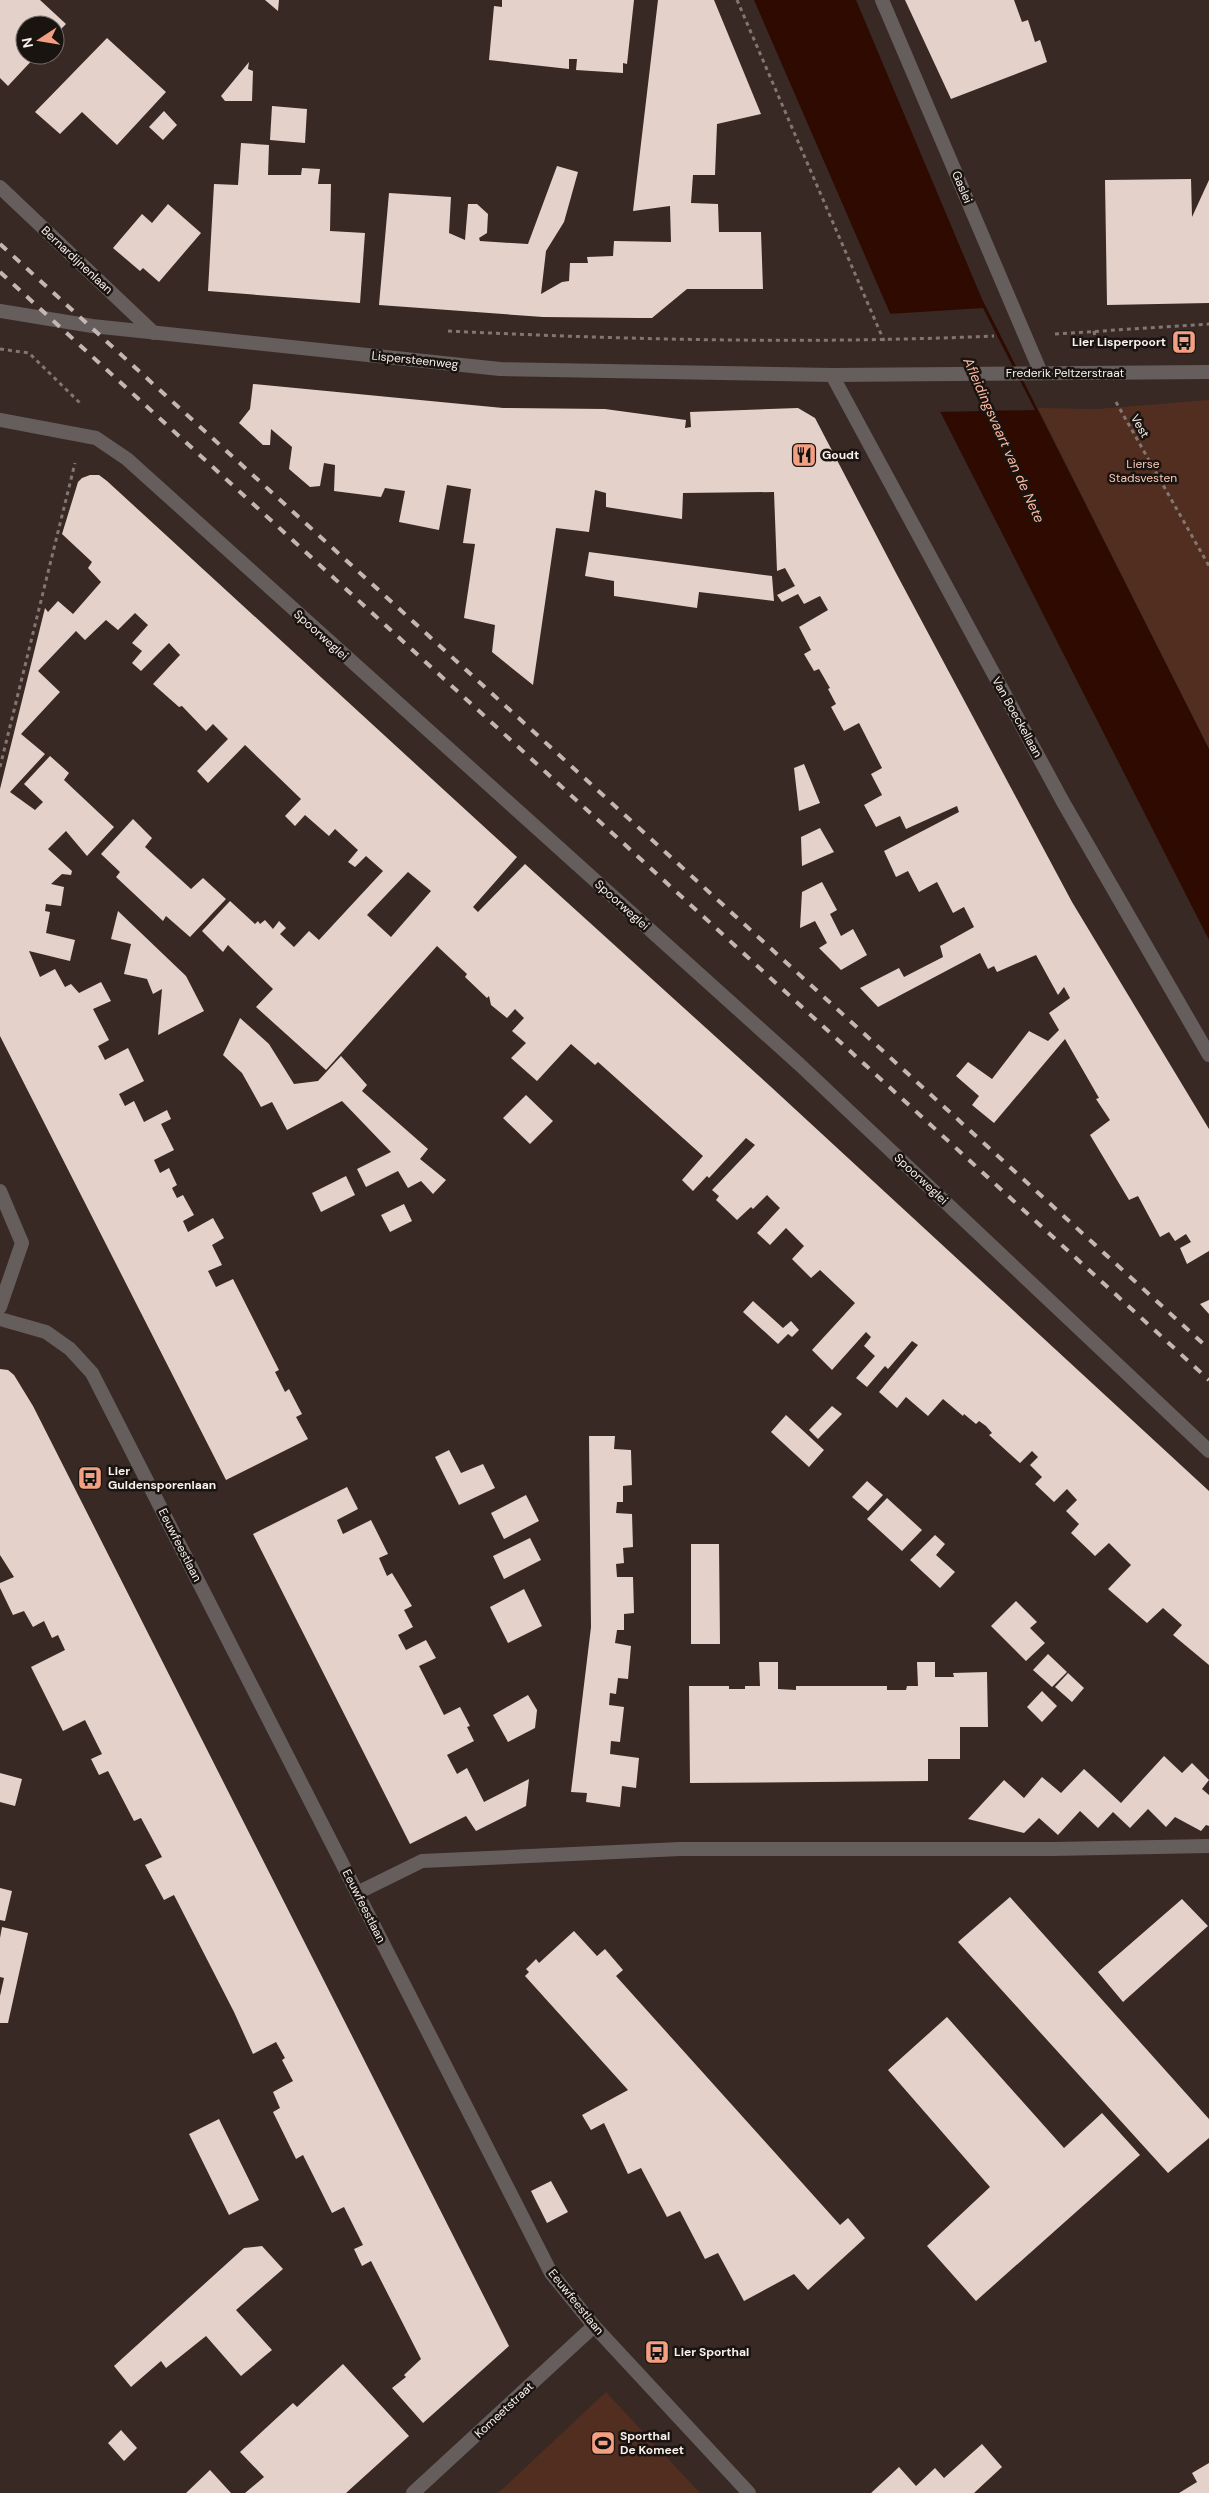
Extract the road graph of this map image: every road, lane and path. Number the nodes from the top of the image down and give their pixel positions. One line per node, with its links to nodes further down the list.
1 (737, 0): 9 (path)
2 (882, 0): 8 (street, Gaslei)
3 (0, 187): 7 (street, Bernardijnenlaan)
4 (0, 311): 7 (street, Lispersteenweg)
5 (1209, 324): 8 (path)
6 (444, 331): 9 (path)
7 (154, 333): 14 (street, Lispersteenweg)
8 (1024, 335): 9 (path); 13 (street, Gaslei)
9 (884, 341)
10 (0, 349): 16 (path)
11 (1100, 372): 12 (street, Frederik Peltzerstraat); 13 (street, Frederik Peltzerstraat); 17 (path, Vest)
12 (1209, 372)
13 (1041, 373): 14 (street, Frederik Peltzerstraat)
14 (832, 375): 19 (street, Van Boeckellaan)
15 (0, 420): 16 (street, Spoorweglei)
16 (82, 435): 18 (path); 23 (street, Spoorweglei)
17 (1209, 566)
18 (0, 767)
19 (1209, 1055)
20 (0, 1190): 21 (street)
21 (0, 1307)
22 (0, 1319): 25 (street, Eeuwfeestlaan)
23 (1209, 1451)
24 (1209, 1846): 25 (street)
25 (357, 1893): 26 (street, Eeuwfeestlaan)
26 (594, 2326): 27 (street, Komeetstraat); 28 (street, Eeuwfeestlaan)
27 (413, 2493)
28 (749, 2493)

